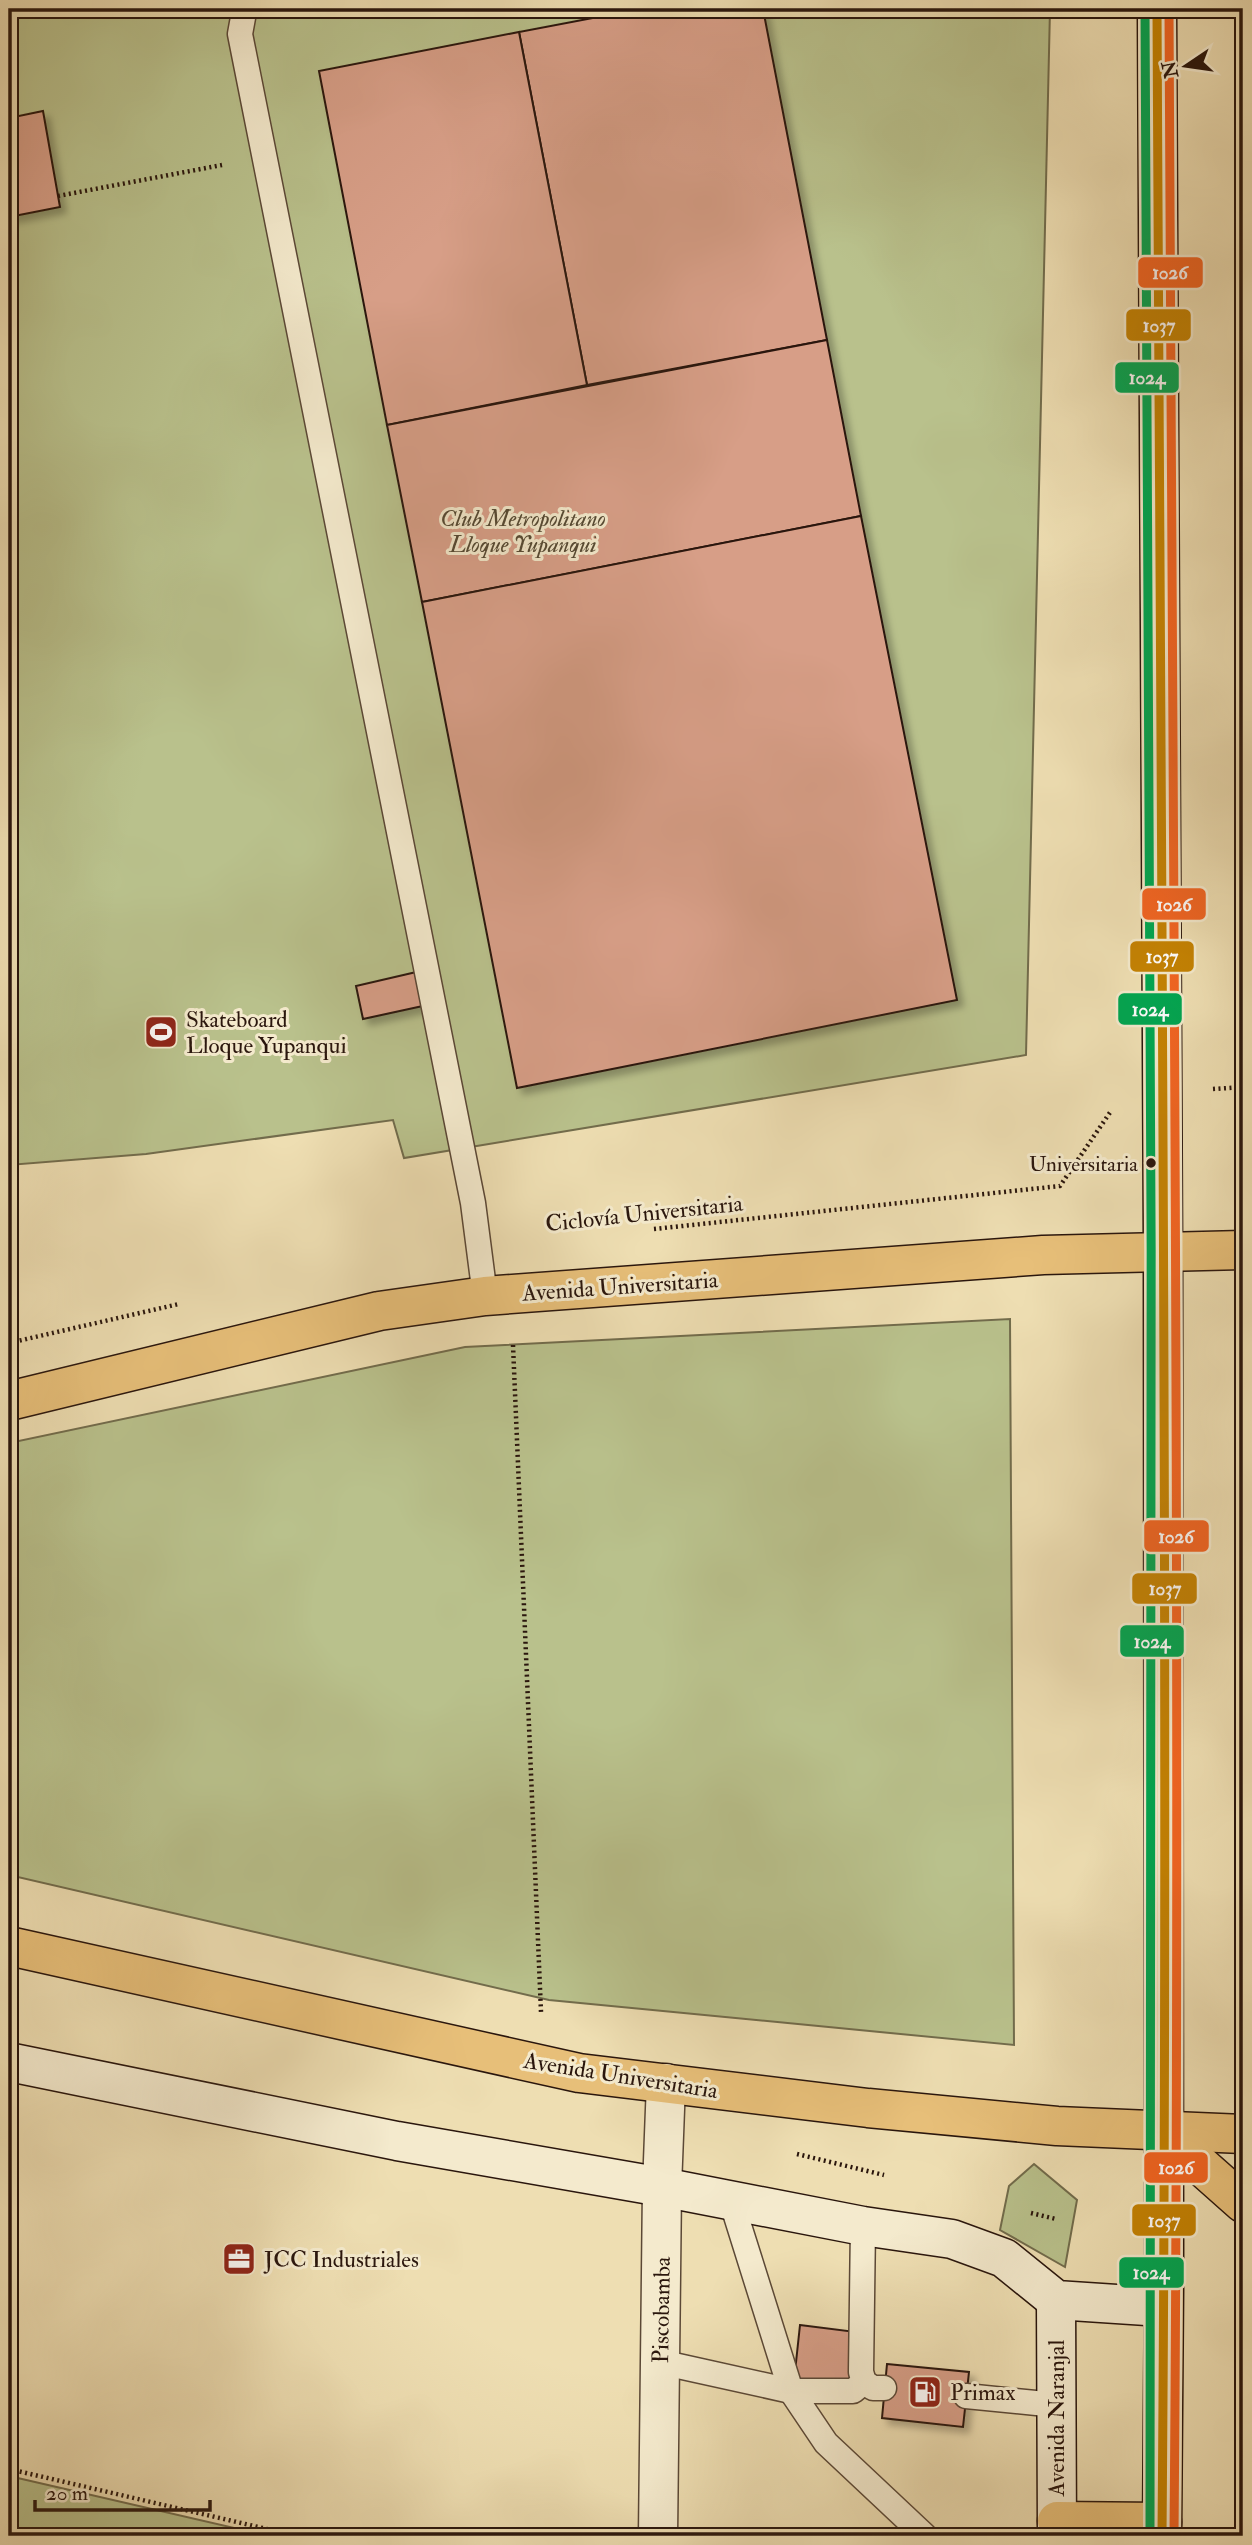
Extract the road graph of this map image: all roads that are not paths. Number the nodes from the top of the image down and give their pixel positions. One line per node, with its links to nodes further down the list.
1 (247, 9): 5 (lane)
2 (1157, 9): 4 (main road)
3 (1243, 1250): 4 (main road, Avenida Universitaria)
4 (1163, 1251): 5 (main road, Avenida Universitaria); 10 (main road)
5 (498, 1295): 6 (main road, Avenida Universitaria)
6 (9, 1401)
7 (9, 1946): 9 (main road, Avenida Universitaria)
8 (9, 2062): 12 (main road)
9 (667, 2083): 10 (main road, Avenida Universitaria); 12 (main road, Piscobamba)
10 (1163, 2132): 11 (main road, Avenida Universitaria); 14 (main road); 17 (main road)
11 (1243, 2134)
12 (662, 2187): 13 (main road); 18 (main road, Piscobamba)
13 (731, 2200): 15 (main road); 19 (lane)
14 (1243, 2203)
15 (863, 2226): 16 (main road); 19 (lane)
16 (1056, 2300): 17 (main road); 21 (main road, Avenida Naranjal)
17 (1162, 2307): 23 (main road)
18 (660, 2362): 19 (lane); 24 (main road, Piscobamba)
19 (791, 2391): 25 (lane)
20 (966, 2396): 21 (lane)
21 (1056, 2405): 22 (main road, Avenida Naranjal)
22 (1057, 2529): 23 (main road)
23 (1162, 2529)
24 (658, 2536)
25 (925, 2536)

